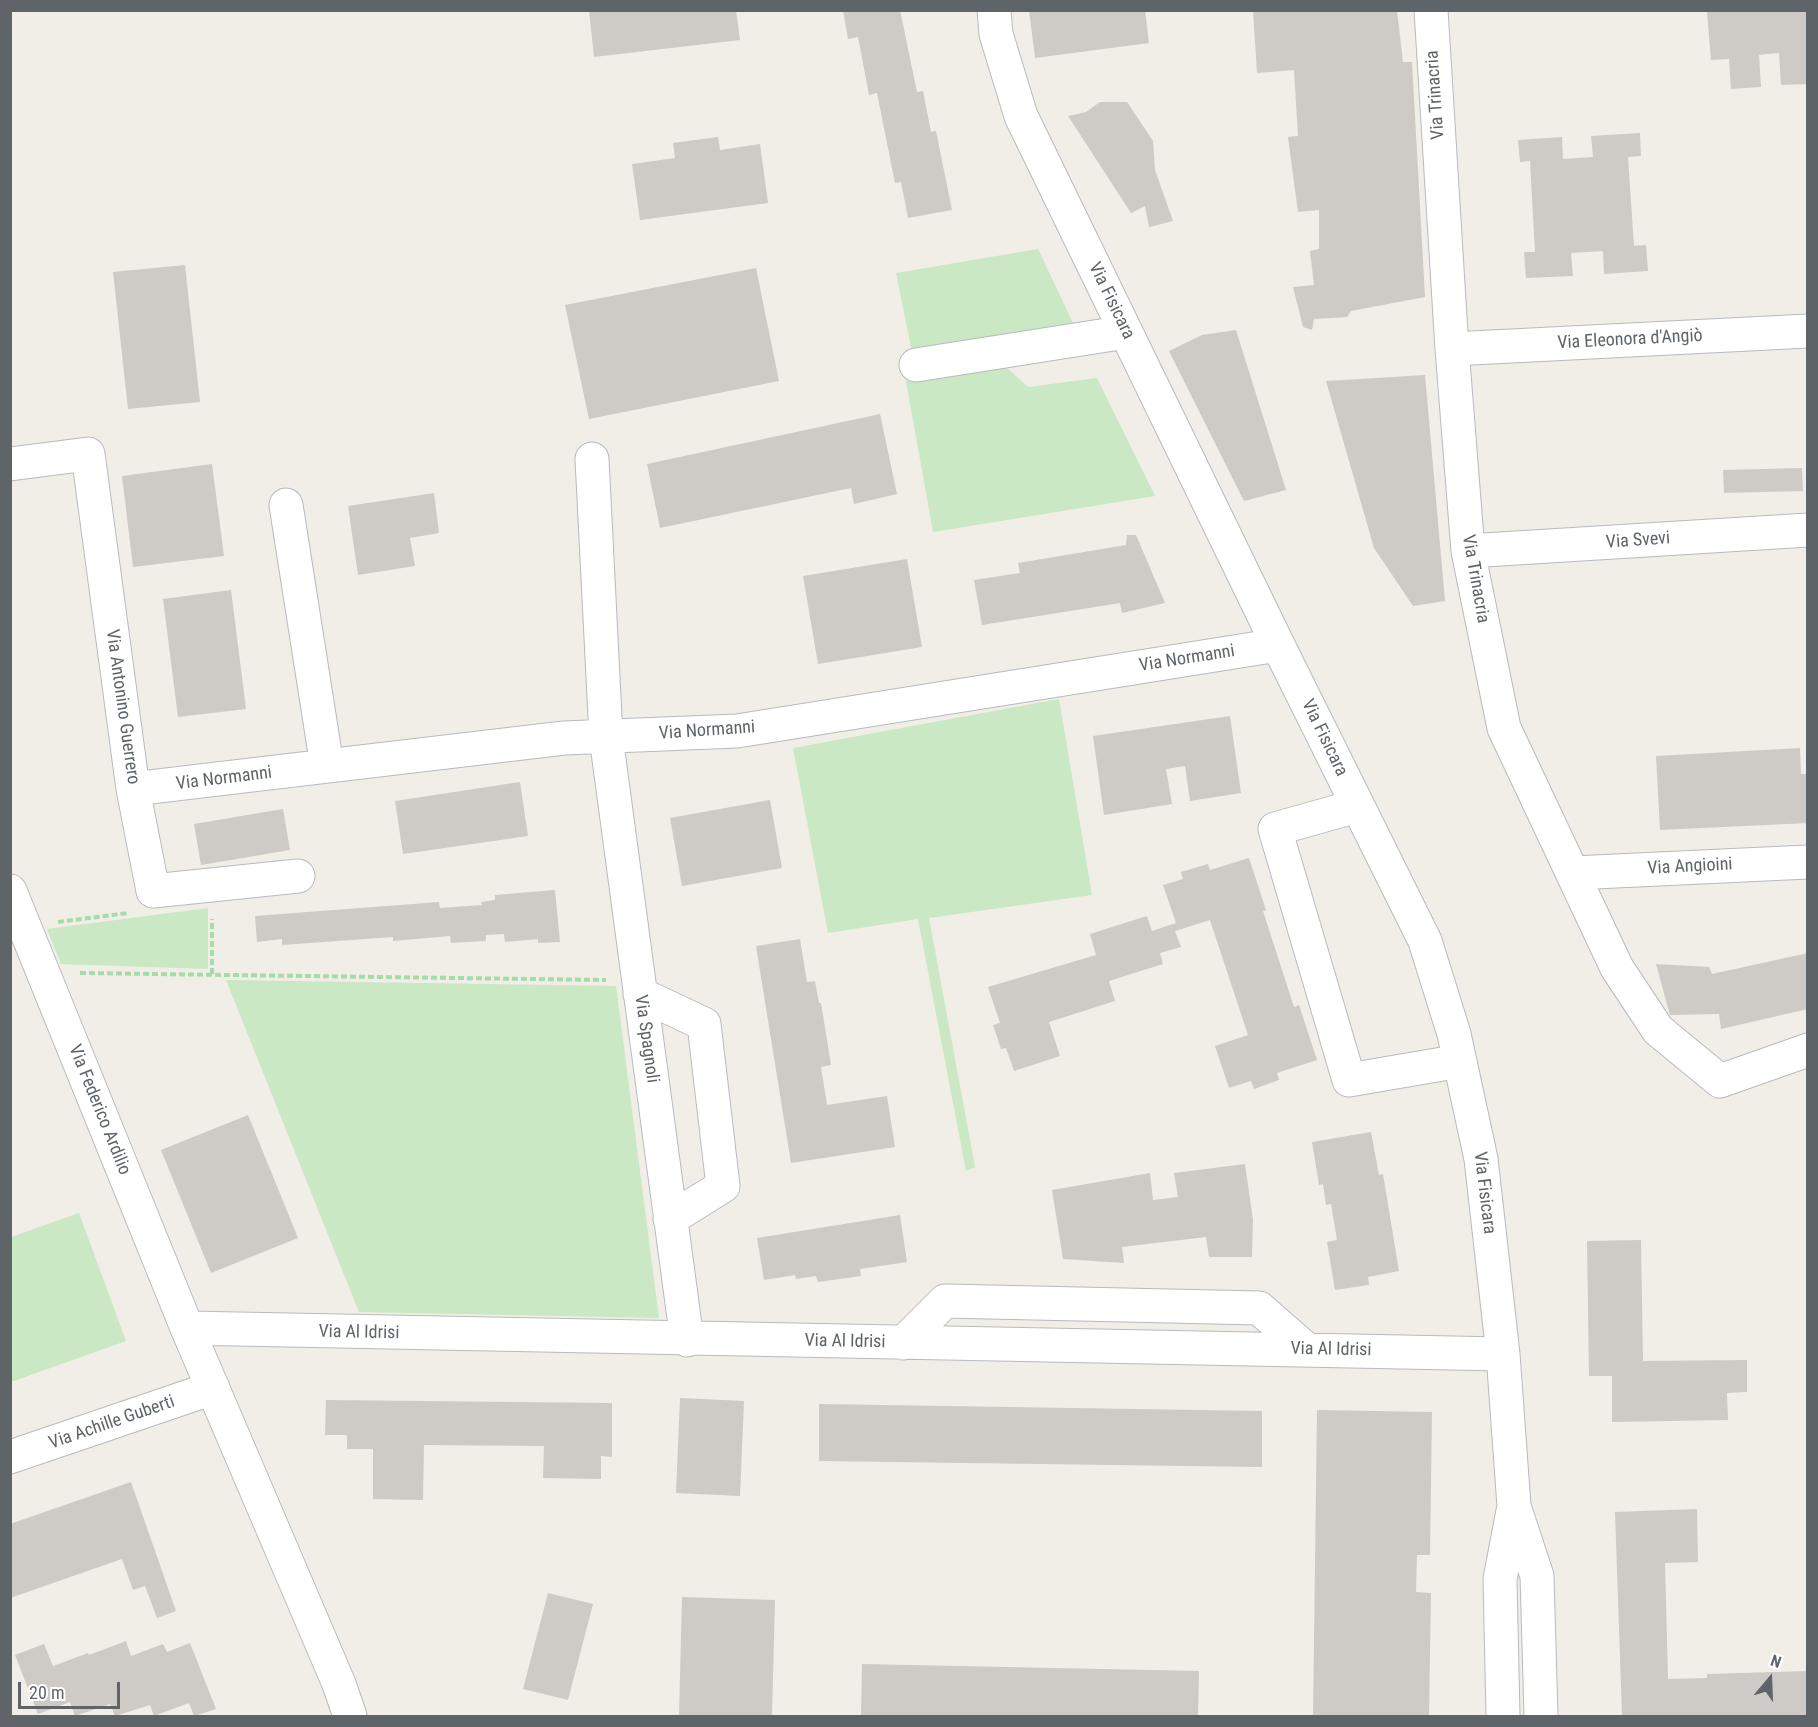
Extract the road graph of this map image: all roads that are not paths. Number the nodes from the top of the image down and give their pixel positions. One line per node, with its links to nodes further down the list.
1 (994, 10): 4 (street, Via Fisicara)
2 (1431, 10): 5 (street, Via Trinacria)
3 (1808, 331): 5 (street, Via Eleonora d'Angiò)
4 (1126, 332): 6 (street); 12 (street, Via Fisicara)
5 (1452, 349): 11 (street, Via Trinacria)
6 (916, 365)
7 (592, 459): 13 (street, Via Spagnoli)
8 (10, 464): 15 (street, Via Antonino Guerrero)
9 (286, 505): 14 (street)
10 (1808, 530): 11 (street, Via Svevi)
11 (1468, 551): 18 (street, Via Trinacria)
12 (1278, 645): 13 (street, Via Normanni); 16 (street, Via Fisicara)
13 (606, 737): 14 (street, Via Normanni); 22 (street, Via Spagnoli)
14 (327, 766): 15 (street, Via Normanni)
15 (133, 789): 19 (street, Via Antonino Guerrero)
16 (1357, 806): 24 (street, Via Fisicara); 24 (street)
17 (1808, 862): 18 (street, Via Angioini)
18 (1573, 873): 23 (street, Via Trinacria)
19 (298, 876)
20 (10, 891): 21 (street, Via Federico Ardilio)
21 (30, 960): 26 (street, Via Federico Ardilio)
22 (639, 987): 25 (street, Via Spagnoli); 25 (street)
23 (1808, 1050)
24 (1460, 1061): 30 (street, Via Fisicara)
25 (670, 1218): 27 (street, Via Spagnoli)
26 (187, 1328): 27 (street, Via Al Idrisi); 31 (street, Via Federico Ardilio)
27 (687, 1340): 28 (street, Via Al Idrisi)
28 (903, 1343): 29 (street, Via Al Idrisi); 29 (street)
29 (1307, 1350): 30 (street, Via Al Idrisi)
30 (1503, 1354): 33 (street, Via Fisicara)
31 (213, 1388): 32 (street, Via Achille Guberti); 34 (street, Via Federico Ardilio)
32 (10, 1457)
33 (1514, 1506): 35 (street); 36 (street)
34 (350, 1716)
35 (1503, 1716)
36 (1541, 1716)

